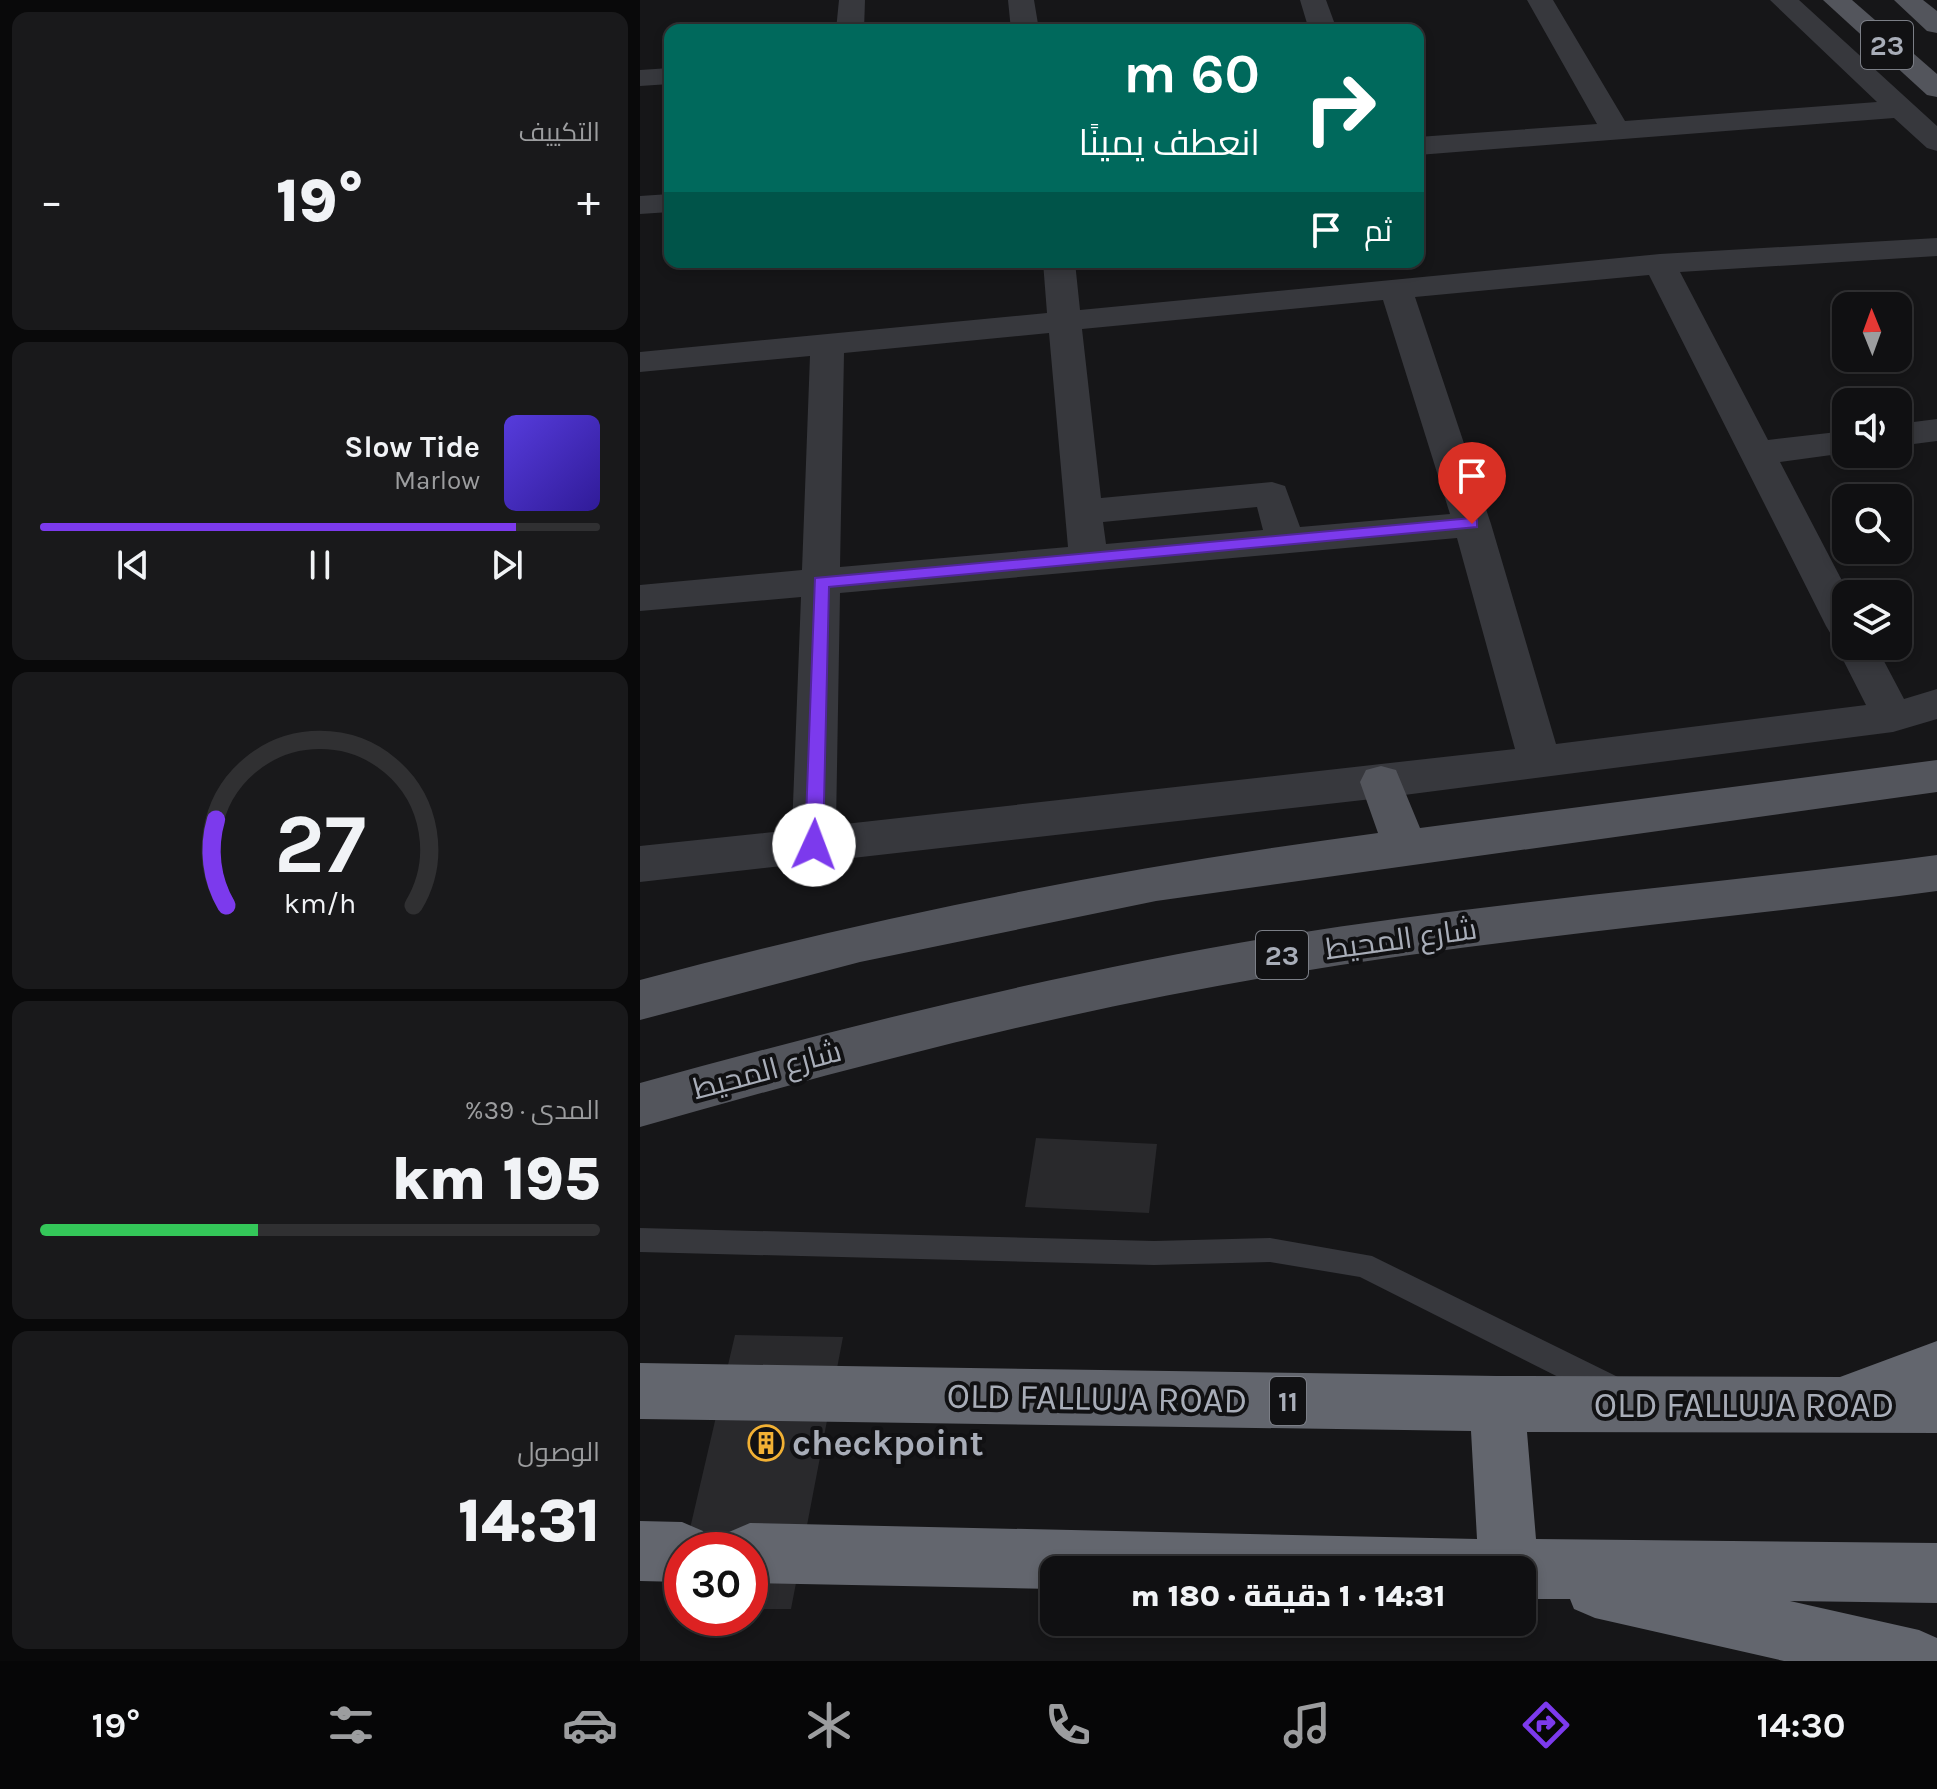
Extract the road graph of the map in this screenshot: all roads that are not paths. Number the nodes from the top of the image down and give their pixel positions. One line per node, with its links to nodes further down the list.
1 (852, 0): 8 (street)
2 (1021, 0): 9 (street)
3 (1313, 0): 10 (street)
4 (1540, 0): 16 (street)
5 (1783, 0): 15 (street)
6 (1836, 0): 14 (main road, 23)
7 (1907, 0): 11 (main road, 23)
8 (850, 24)
9 (1024, 24)
10 (1321, 24)
11 (1937, 25)
12 (664, 76): 13 (street)
13 (640, 78)
14 (1937, 89)
15 (1901, 109): 16 (street); 17 (street)
16 (1616, 131): 18 (street)
17 (1937, 142)
18 (1424, 146)
19 (664, 203): 20 (street)
20 (640, 205)
21 (1937, 247): 22 (street)
22 (1660, 264): 24 (street); 31 (street)
23 (1060, 268): 25 (street)
24 (1396, 289): 25 (street); 33 (street)
25 (1065, 321): 26 (street); 32 (street)
26 (827, 344): 27 (street); 36 (street)
27 (640, 362)
28 (1937, 430): 29 (street)
29 (1912, 433)
30 (1832, 444): 31 (street)
31 (1757, 453): 38 (street)
32 (1084, 512): 34 (street); 35 (street)
33 (1472, 524): 34 (street); 42 (street)
34 (1285, 540): 35 (street)
35 (1088, 558): 36 (street)
36 (821, 582): 37 (street); 45 (street)
37 (640, 598)
38 (1832, 599)
39 (1863, 660): 41 (street)
40 (1937, 704): 41 (street)
41 (1893, 717): 42 (street)
42 (1540, 762): 44 (street)
43 (1937, 776): 46 (main road)
44 (1381, 782): 45 (street); 46 (main road)
45 (814, 845): 47 (street)
46 (1405, 847): 49 (main road)
47 (640, 864)
48 (1937, 873): 50 (main road, شارع المحيط / 23)
49 (640, 1000)
50 (640, 1105)
51 (640, 1240): 55 (lane)
52 (1937, 1368): 56 (highway)
53 (640, 1391): 54 (highway, OLD FALLUJA ROAD / 11)
54 (1497, 1404): 55 (highway, OLD FALLUJA ROAD / 11); 61 (highway)
55 (1641, 1404): 56 (highway, OLD FALLUJA ROAD / 11)
56 (1834, 1404): 57 (highway, OLD FALLUJA ROAD / 11)
57 (1937, 1405)
58 (640, 1551): 59 (highway)
59 (664, 1552)
60 (768, 1553): 62 (highway)
61 (1510, 1556)
62 (1040, 1559)
63 (1536, 1570): 64 (highway)
64 (1937, 1573)
65 (1536, 1575): 66 (highway)
66 (1919, 1661)

